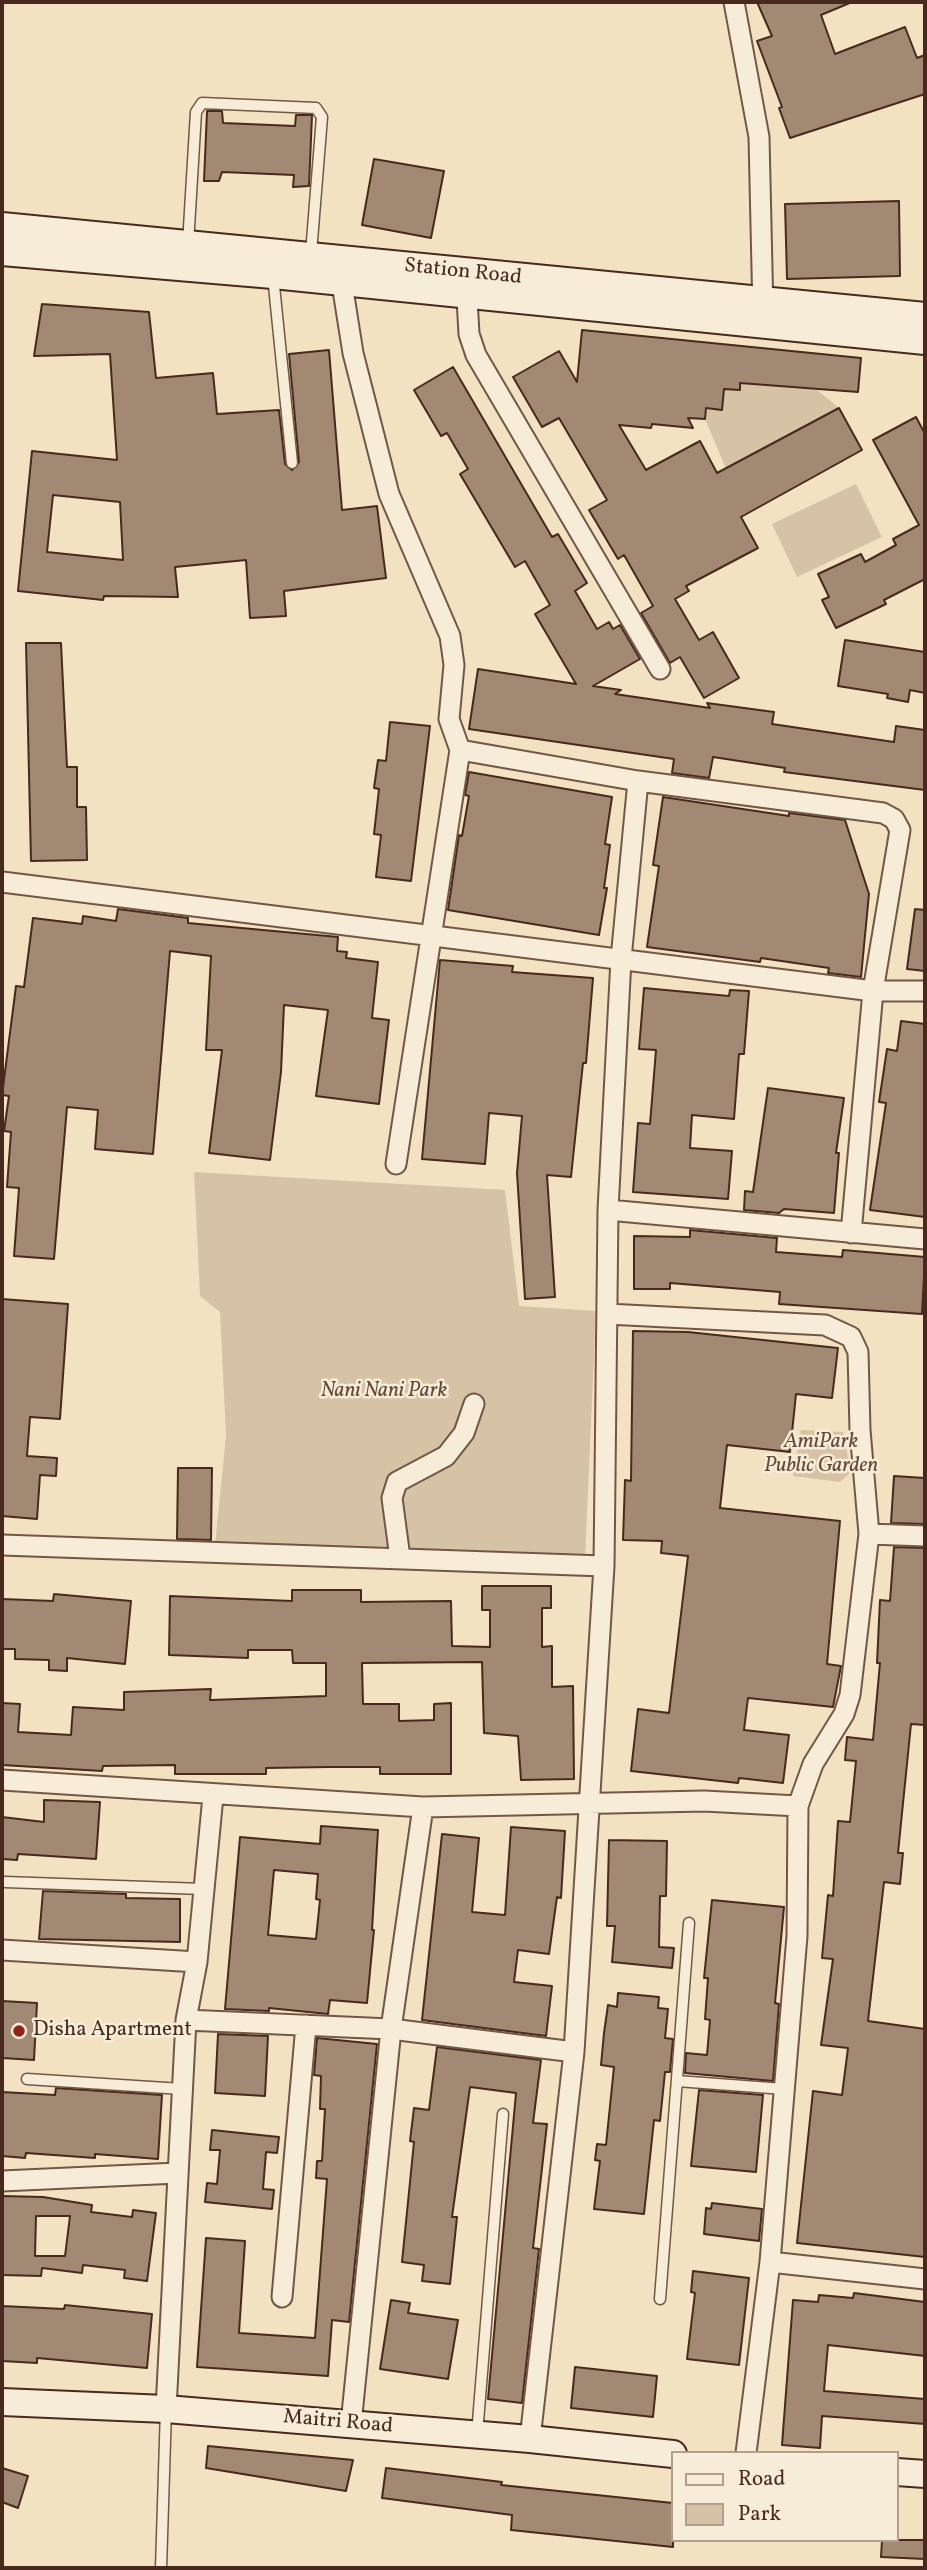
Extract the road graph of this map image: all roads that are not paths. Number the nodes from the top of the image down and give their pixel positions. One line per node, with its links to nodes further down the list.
1 (734, 2): 9 (street)
2 (2, 226): 3 (main road, Station Road)
3 (188, 244): 5 (main road, Station Road); 5 (lane)
4 (2, 252): 7 (main road, Station Road)
5 (311, 256): 6 (main road, Station Road)
6 (340, 271): 7 (main road, Station Road); 8 (main road, Station Road); 13 (street)
7 (273, 275): 11 (lane)
8 (466, 284): 9 (main road, Station Road); 12 (street)
9 (763, 313): 10 (main road, Station Road)
10 (920, 328)
11 (292, 463)
12 (660, 669)
13 (460, 750): 14 (street); 16 (street)
14 (638, 781): 17 (street); 18 (street)
15 (2, 882): 16 (street)
16 (431, 936): 17 (street); 20 (street)
17 (621, 958): 18 (street); 21 (street)
18 (873, 991): 19 (street); 22 (street)
19 (925, 991)
20 (397, 1164)
21 (608, 1210): 22 (street); 24 (street)
22 (851, 1233): 23 (street)
23 (925, 1240)
24 (607, 1314): 26 (street); 30 (street)
25 (474, 1404): 29 (street)
26 (869, 1534): 27 (street); 34 (street)
27 (925, 1536)
28 (2, 1545): 29 (street)
29 (400, 1558): 30 (street)
30 (604, 1566): 33 (street)
31 (2, 1780): 32 (street)
32 (213, 1796): 35 (street); 37 (street)
33 (591, 1805): 34 (street); 35 (street); 44 (street)
34 (797, 1806): 48 (street)
35 (423, 1807): 43 (street)
36 (5, 1882): 37 (lane)
37 (203, 1889): 40 (street)
38 (689, 1923): 46 (lane)
39 (2, 1950): 40 (street)
40 (197, 1962): 41 (street)
41 (186, 2020): 42 (street); 47 (street)
42 (306, 2025): 43 (street); 54 (street)
43 (391, 2029): 44 (street); 58 (street)
44 (574, 2052): 60 (street)
45 (27, 2079): 47 (lane)
46 (677, 2081): 48 (lane); 55 (lane)
47 (182, 2089): 50 (street)
48 (784, 2089): 52 (street)
49 (503, 2114): 59 (lane)
50 (178, 2173): 51 (street); 57 (street)
51 (2, 2182)
52 (770, 2262): 53 (street); 61 (street)
53 (925, 2279)
54 (282, 2297)
55 (660, 2299)
56 (2, 2402): 57 (main road, Maitri Road)
57 (166, 2409): 58 (main road, Maitri Road); 65 (lane)
58 (351, 2424): 59 (main road, Maitri Road)
59 (477, 2434): 60 (main road, Maitri Road)
60 (530, 2439): 62 (main road, Maitri Road)
61 (747, 2451)
62 (671, 2454)
63 (899, 2472): 64 (main road)
64 (925, 2474)
65 (161, 2568)

